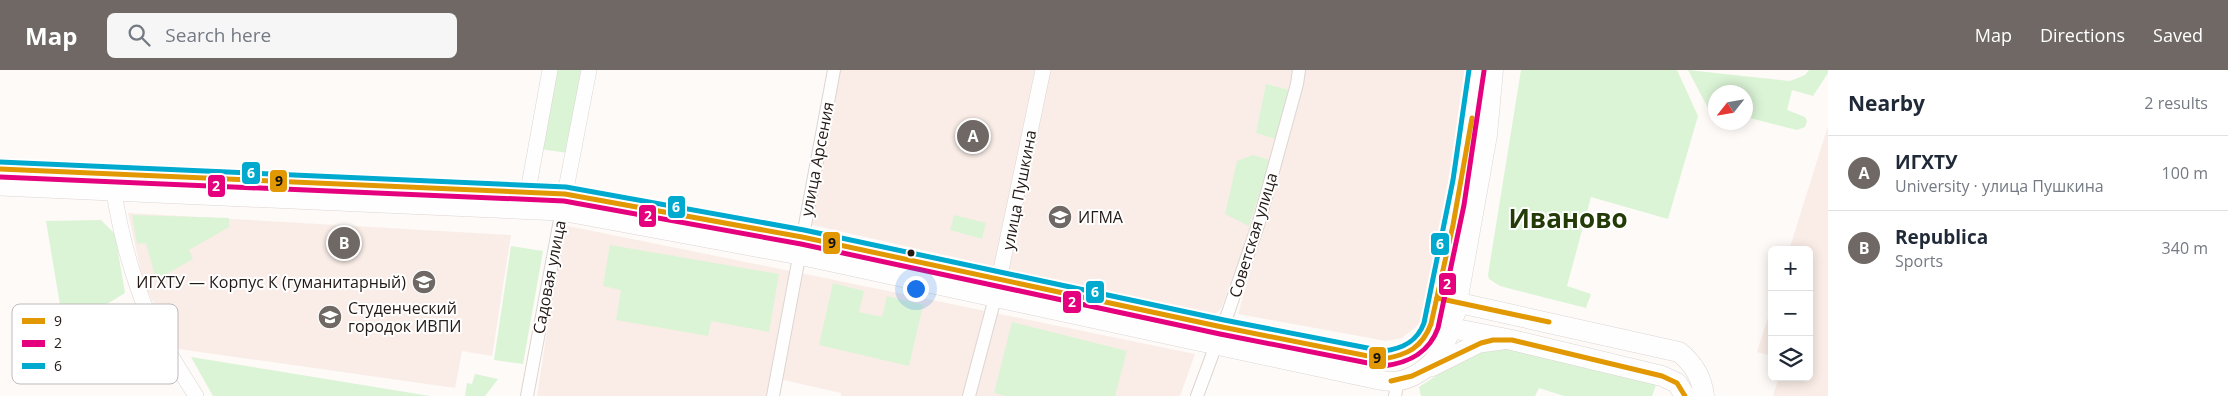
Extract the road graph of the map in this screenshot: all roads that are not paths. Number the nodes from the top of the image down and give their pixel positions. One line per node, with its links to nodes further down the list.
1 (550, 70): 11 (street)
2 (589, 70): 12 (street, Садовая улица)
3 (834, 70): 13 (street, улица Арсения)
4 (1043, 70): 15 (street, улица Пушкина)
5 (1299, 70): 22 (street, Советская улица)
6 (1477, 70): 17 (highway)
7 (1493, 70): 14 (highway)
8 (0, 169): 9 (main road)
9 (114, 183): 10 (main road); 11 (main road); 12 (main road); 19 (street)
10 (0, 186)
11 (528, 191): 12 (main road)
12 (563, 203): 13 (main road); 30 (street, Садовая улица)
13 (801, 246): 15 (main road); 16 (main road); 31 (street, улица Арсения)
14 (1462, 273): 18 (highway); 20 (highway)
15 (1000, 279): 16 (street, улица Пушкина); 22 (main road)
16 (995, 298): 25 (main road); 32 (street, улица Пушкина)
17 (1437, 298): 18 (highway); 21 (highway)
18 (1457, 302): 20 (highway); 23 (highway)
19 (145, 304)
20 (1490, 309): 35 (highway)
21 (1431, 324): 22 (main road); 23 (highway)
22 (1222, 328): 25 (street, Советская улица)
23 (1451, 328): 24 (highway); 27 (main road)
24 (1512, 340): 27 (main road); 34 (highway)
25 (1214, 345): 28 (main road); 33 (street, Советская улица)
26 (178, 365): 29 (street)
27 (1418, 373): 28 (main road)
28 (1396, 389)
29 (196, 396)
30 (527, 396)
31 (773, 396)
32 (969, 396)
33 (1196, 396)
34 (1684, 396)
35 (1704, 396)

